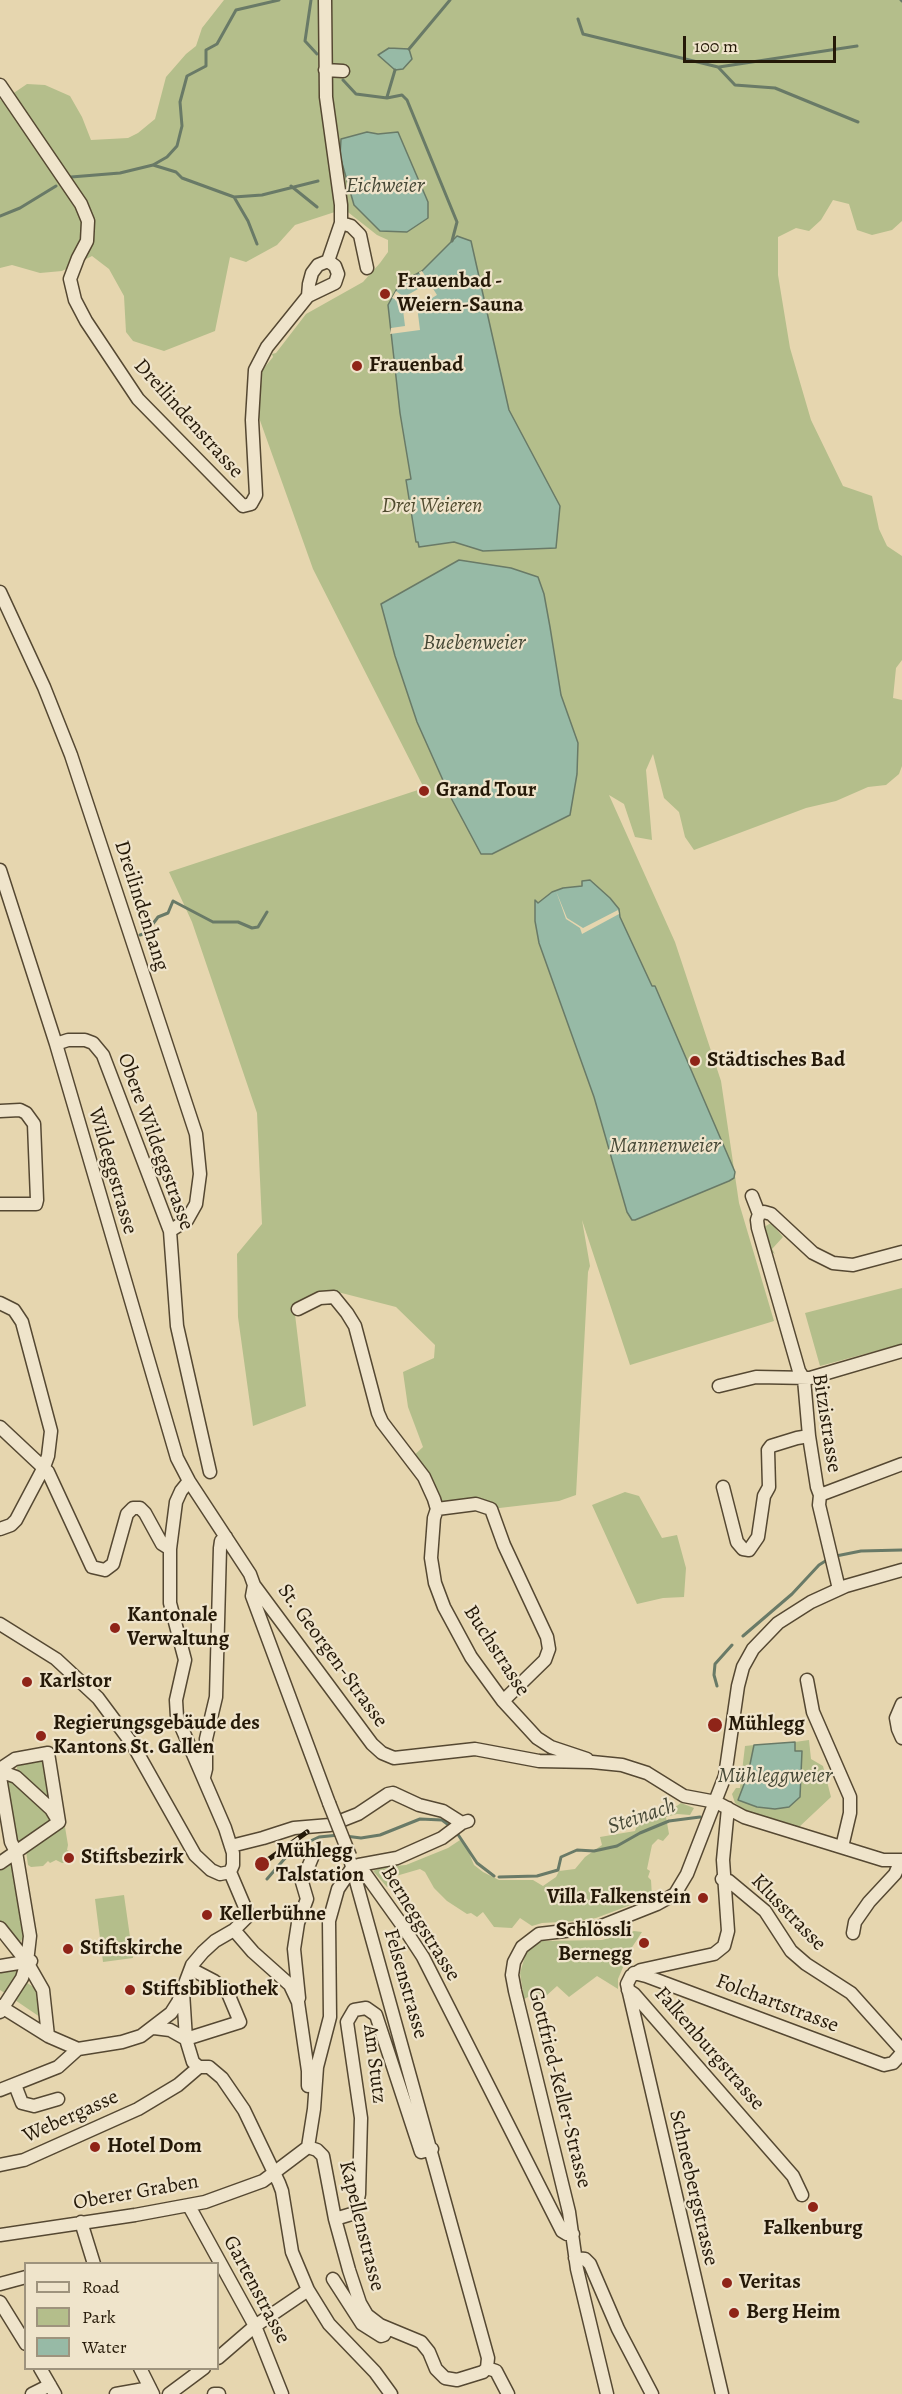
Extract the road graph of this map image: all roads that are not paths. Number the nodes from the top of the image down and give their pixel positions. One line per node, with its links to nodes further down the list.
1 (325, 0): 2 (street, Dreilindenstrasse)
2 (325, 70): 3 (street); 5 (street, Dreilindenstrasse)
3 (343, 71)
4 (0, 84): 8 (street, Dreilindenstrasse)
5 (341, 222): 6 (street, Dreilindenstrasse); 7 (street)
6 (328, 261): 8 (street, Dreilindenstrasse); 8 (street, Dreilindenstrasse)
7 (367, 268)
8 (308, 296)
9 (0, 592): 16 (street, Dreilindenhang)
10 (0, 870): 11 (street, Wildeggstrasse)
11 (56, 1044): 16 (street, Obere Wildeggstrasse); 28 (street, Wildeggstrasse)
12 (0, 1111): 14 (street)
13 (752, 1196): 15 (street, Bitzistrasse)
14 (0, 1204)
15 (759, 1214): 17 (street); 21 (street, Bitzistrasse)
16 (170, 1232): 27 (street, Obere Wildeggstrasse)
17 (902, 1252)
18 (0, 1303): 26 (street)
19 (297, 1309): 31 (street)
20 (902, 1351): 21 (street)
21 (804, 1379): 22 (street); 24 (street, Bitzistrasse)
22 (719, 1386)
23 (0, 1427): 26 (street)
24 (809, 1436): 29 (street); 30 (street, Bitzistrasse)
25 (902, 1464): 30 (street)
26 (44, 1467): 32 (street); 34 (street)
27 (210, 1472)
28 (189, 1481): 33 (street, St. Georgen-Strasse); 34 (street)
29 (723, 1486)
30 (820, 1496): 37 (street, Bitzistrasse)
31 (437, 1509): 40 (street, Buchstrasse); 40 (street)
32 (0, 1529)
33 (226, 1537): 36 (street, St. Georgen-Strasse); 46 (street)
34 (170, 1549): 46 (street)
35 (902, 1570): 37 (street)
36 (254, 1585): 43 (street, St. Georgen-Strasse); 57 (street, Felsenstrasse, bridge)
37 (839, 1589): 47 (street)
38 (0, 1624): 58 (street)
39 (807, 1680): 52 (street)
40 (503, 1701): 43 (street, Buchstrasse)
41 (902, 1704): 42 (street)
42 (902, 1738)
43 (592, 1762): 47 (street, St. Georgen-Strasse)
44 (0, 1770): 49 (street); 49 (street)
45 (0, 1778): 53 (street)
46 (204, 1778): 51 (street)
47 (716, 1802): 48 (street, St. Georgen-Strasse); 89 (street, Gottfried-Keller-Strasse)
48 (728, 1808): 52 (street, St. Georgen-Strasse); 59 (street, Falkenburgstrasse)
49 (59, 1822): 53 (street)
50 (0, 1845): 53 (street)
51 (231, 1846): 57 (street); 58 (street)
52 (842, 1848): 55 (street, St. Georgen-Strasse)
53 (16, 1852): 56 (street); 63 (street)
54 (314, 1853): 69 (street)
55 (901, 1860): 62 (street)
56 (0, 1863)
57 (354, 1863): 80 (street, Berneggstrasse); 82 (street, Felsenstrasse); 89 (street, Berneggstrasse)
58 (230, 1872): 61 (street)
59 (722, 1879): 66 (street, Falkenburgstrasse); 75 (street, Klusstrasse)
60 (0, 1928): 63 (street)
61 (234, 1930): 65 (street); 69 (street)
62 (853, 1933)
63 (31, 1961): 64 (street); 70 (street); 72 (street)
64 (0, 1966)
65 (190, 1969): 67 (street); 73 (street)
66 (634, 1973): 68 (street, Falkenburgstrasse); 75 (street, Folchartstrasse)
67 (183, 1988): 71 (street); 73 (street)
68 (628, 1990): 85 (street, Falkenburgstrasse); 118 (street, Schneebergstrasse)
69 (298, 2002): 80 (street)
70 (1, 2008): 72 (street)
71 (154, 2028): 73 (street); 74 (street)
72 (48, 2036): 74 (street)
73 (186, 2039): 76 (street)
74 (78, 2049): 77 (street)
75 (902, 2052)
76 (200, 2067): 83 (street, Webergasse); 84 (street)
77 (15, 2085): 78 (street); 79 (street)
78 (0, 2090)
79 (58, 2099)
80 (311, 2124): 81 (street, Berneggstrasse)
81 (308, 2147): 84 (street); 87 (street, Kapellenstrasse)
82 (432, 2149): 87 (street, Am Stutz); 102 (street, Felsenstrasse)
83 (0, 2165)
84 (274, 2173): 86 (street, Oberer Graben); 96 (street)
85 (802, 2195)
86 (189, 2206): 88 (street, Oberer Graben); 98 (street, Gartenstrasse)
87 (335, 2219): 99 (street, Kapellenstrasse)
88 (81, 2222): 90 (street, Oberer Graben); 92 (street)
89 (573, 2234): 91 (street, Gottfried-Keller-Strasse)
90 (0, 2235)
91 (575, 2258): 116 (street, Gottfried-Keller-Strasse); 117 (street)
92 (93, 2262)
93 (24, 2278): 95 (street)
94 (333, 2278): 99 (street)
95 (0, 2284)
96 (308, 2290): 98 (street); 114 (street)
97 (0, 2302): 100 (street)
98 (255, 2326): 101 (street); 113 (street, Gartenstrasse)
99 (387, 2329): 102 (street, Kapellenstrasse)
100 (24, 2341)
101 (219, 2357)
102 (487, 2368): 115 (street)
103 (41, 2370): 106 (street)
104 (201, 2370): 110 (street)
105 (141, 2371): 107 (street)
106 (53, 2390): 108 (street)
107 (151, 2391): 109 (street)
108 (32, 2394)
109 (116, 2394)
110 (169, 2394)
111 (214, 2394): 112 (street)
112 (219, 2394)
113 (282, 2394)
114 (392, 2394)
115 (508, 2394)
116 (607, 2394)
117 (652, 2394)
118 (722, 2394)

